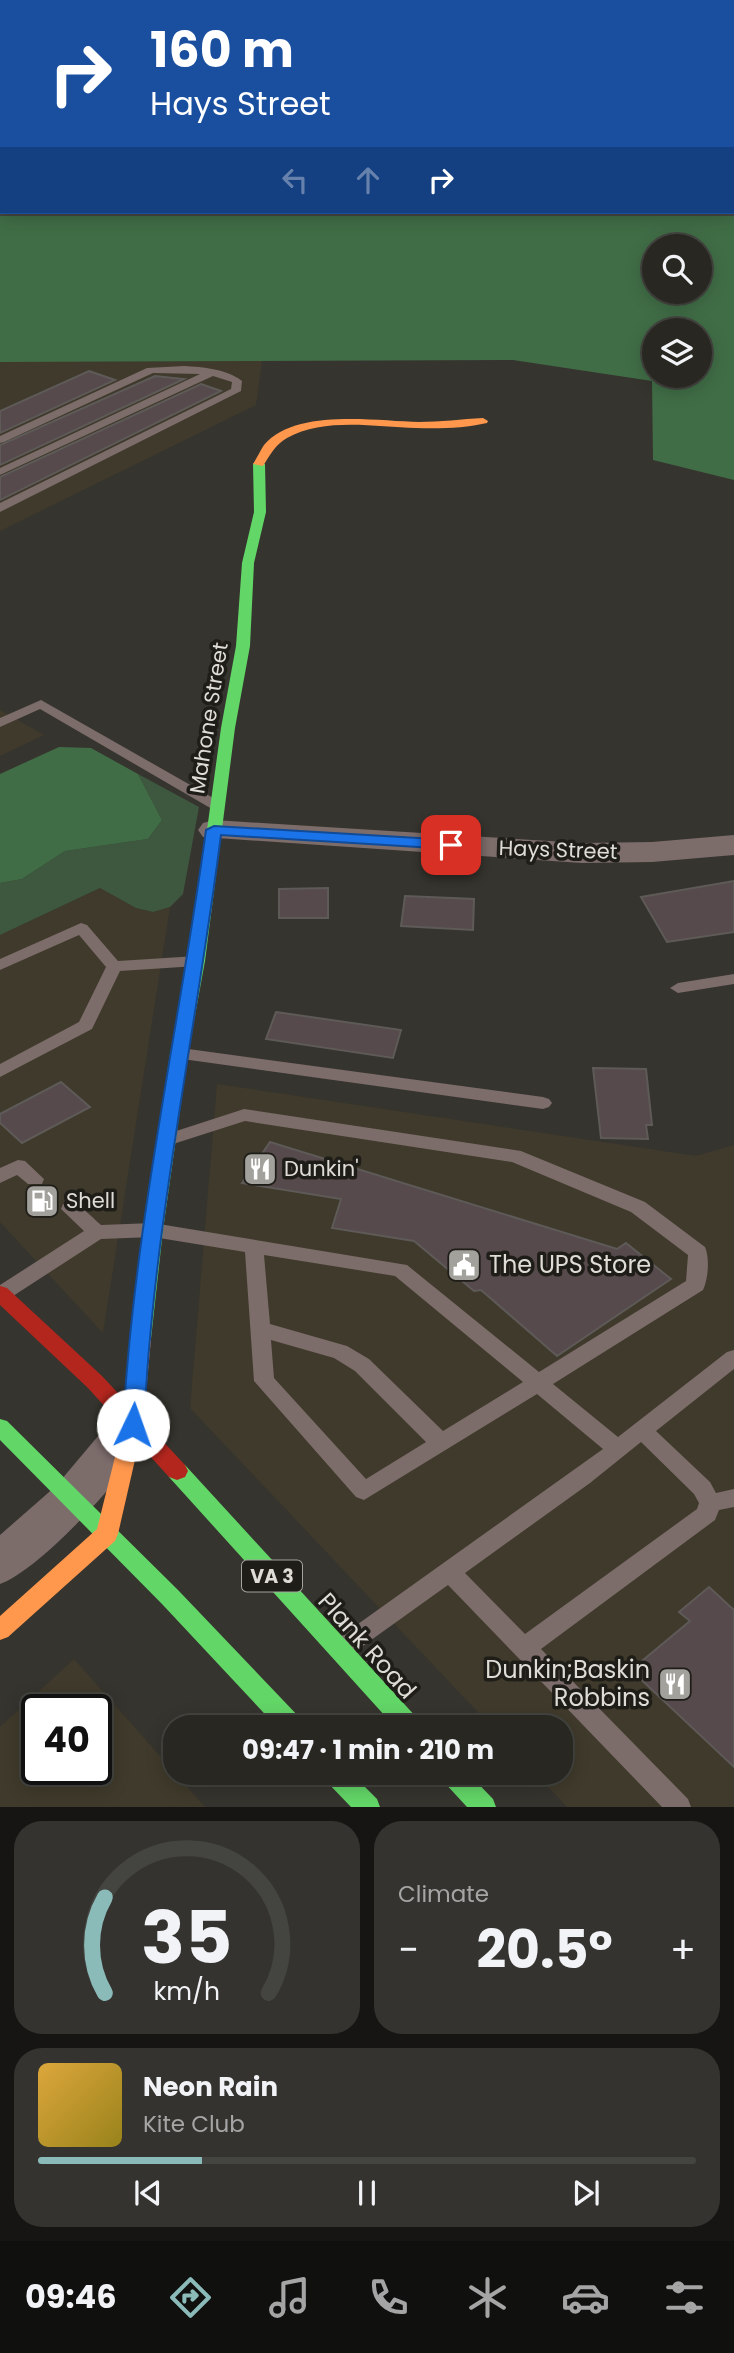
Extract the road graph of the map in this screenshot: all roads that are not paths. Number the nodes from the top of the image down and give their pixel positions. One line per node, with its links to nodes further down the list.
1 (212, 372): 3 (lane); 4 (lane); 5 (lane)
2 (483, 421): 7 (main road, Mahone Street)
3 (0, 440)
4 (0, 472)
5 (0, 508)
6 (0, 723): 7 (lane)
7 (216, 818): 8 (street, Hays Street); 9 (main road, Mahone Street)
8 (734, 845)
9 (197, 961): 11 (lane); 14 (main road, Mahone Street)
10 (0, 965): 11 (lane)
11 (114, 966): 15 (lane)
12 (734, 979): 13 (lane)
13 (678, 988)
14 (179, 1054): 16 (lane); 17 (main road, Mahone Street)
15 (0, 1071)
16 (542, 1103)
17 (166, 1141): 21 (main road, Mahone Street); 27 (lane)
18 (0, 1176): 19 (lane)
19 (35, 1179)
20 (70, 1209): 22 (lane)
21 (153, 1230): 22 (lane); 23 (lane); 28 (main road, Mahone Street)
22 (97, 1232): 24 (lane)
23 (254, 1247): 25 (lane); 27 (lane)
24 (1, 1294): 28 (main road, Plank Road / VA 3)
25 (260, 1329): 31 (lane); 31 (lane)
26 (734, 1358): 30 (lane)
27 (538, 1383): 31 (lane); 32 (lane)
28 (133, 1425): 34 (street); 36 (main road, Mahone Street); 41 (main road, Plank Road / VA 3)
29 (0, 1427): 34 (main road)
30 (642, 1430): 32 (lane); 35 (lane)
31 (441, 1443)
32 (618, 1448): 38 (lane)
33 (734, 1498): 35 (lane)
34 (72, 1499): 36 (main road); 37 (street)
35 (710, 1503): 40 (lane)
36 (107, 1534): 39 (main road); 42 (main road)
37 (0, 1564)
38 (448, 1570): 40 (lane); 41 (lane)
39 (0, 1630)
40 (524, 1648): 48 (lane)
41 (340, 1650): 43 (main road, Plank Road / VA 3)
42 (282, 1715)
43 (399, 1715)
44 (347, 1785): 46 (main road)
45 (463, 1785): 47 (main road)
46 (368, 1807)
47 (484, 1807)
48 (680, 1807)

